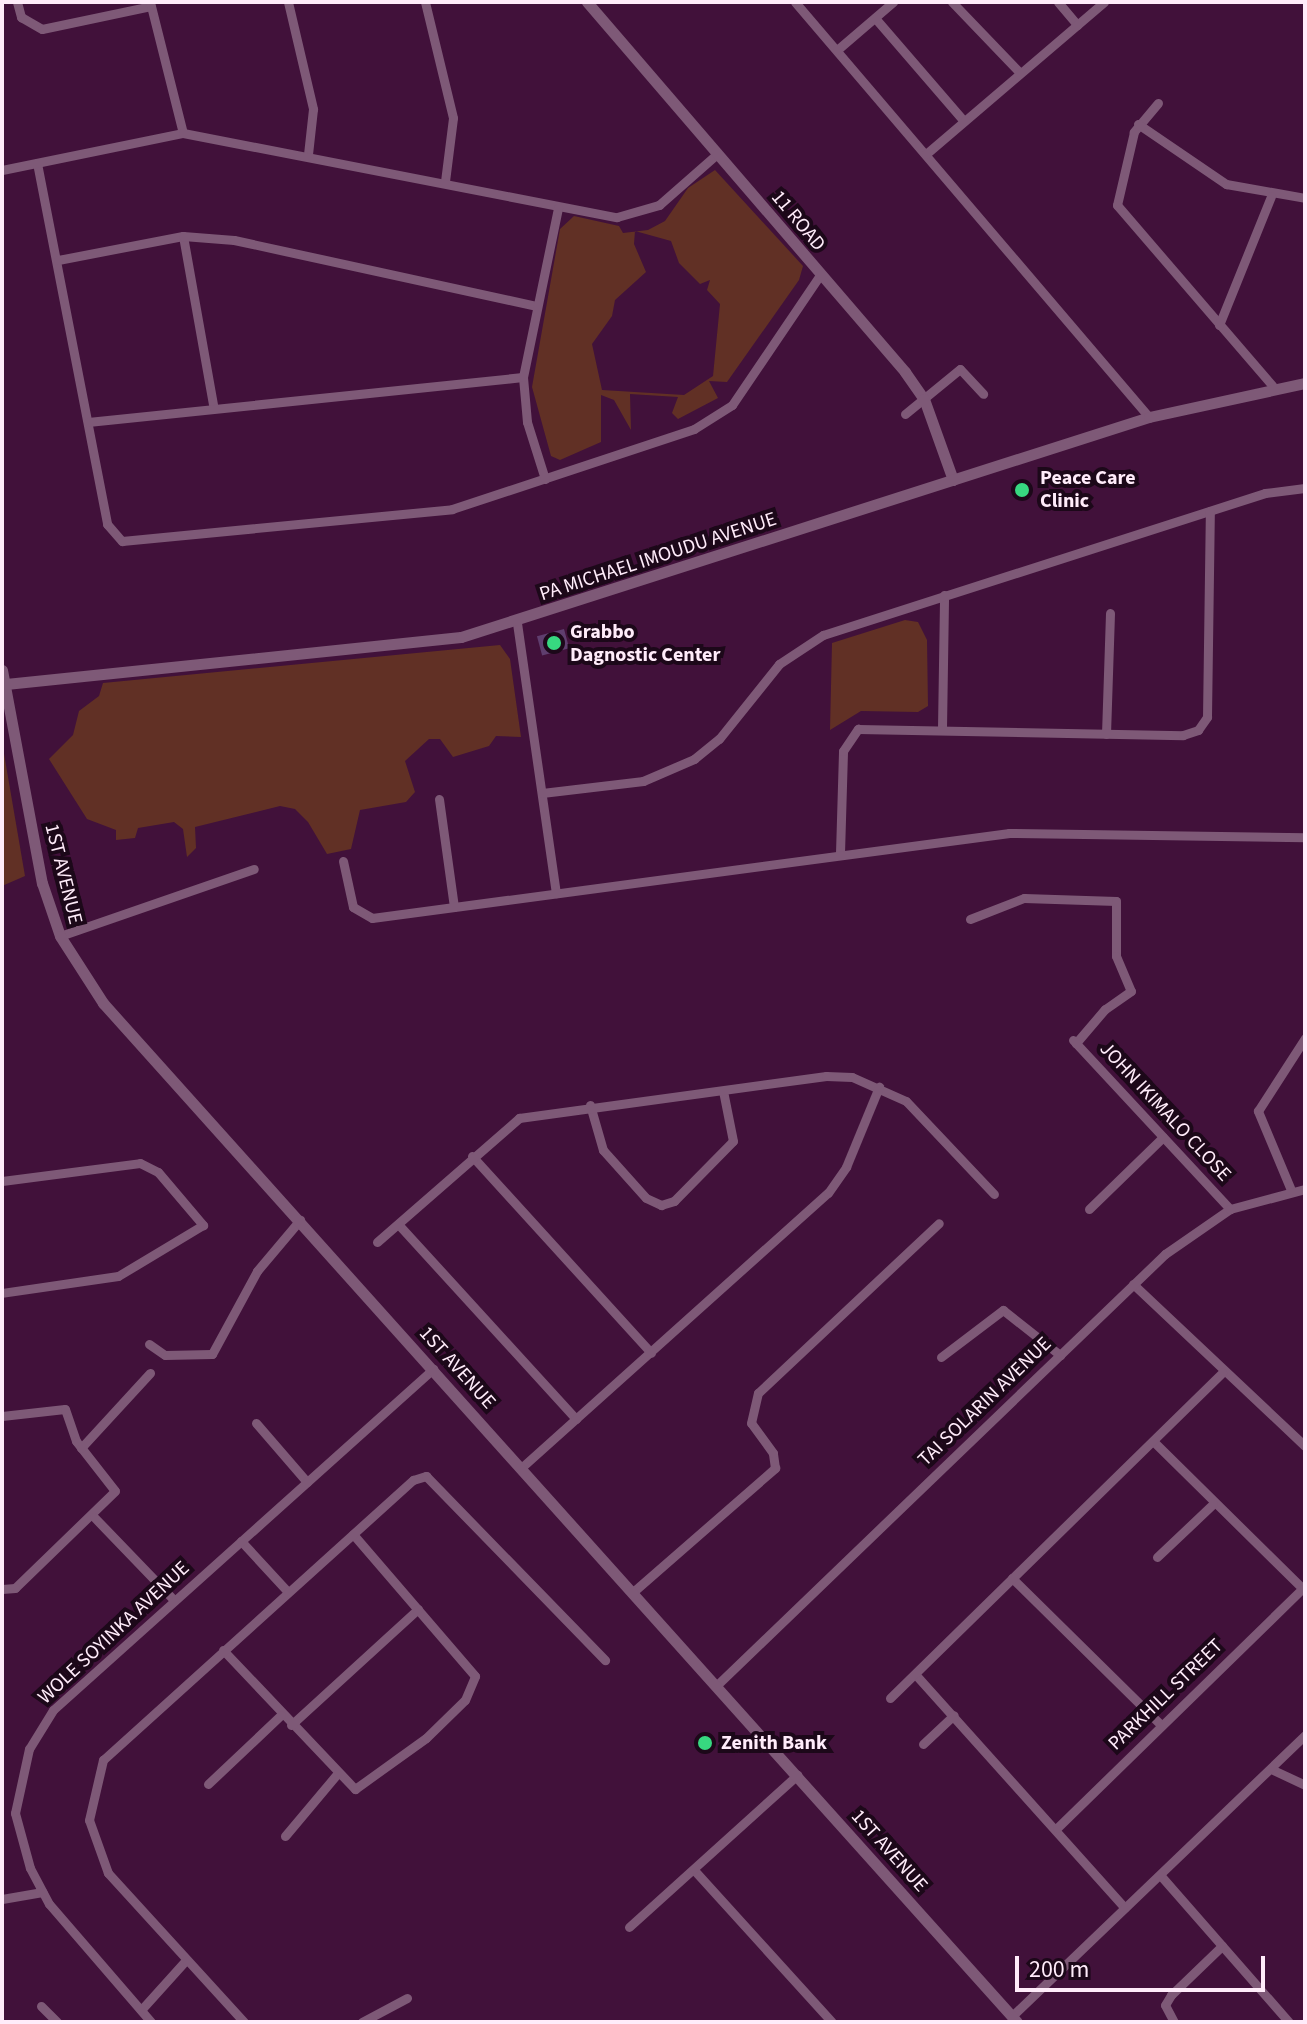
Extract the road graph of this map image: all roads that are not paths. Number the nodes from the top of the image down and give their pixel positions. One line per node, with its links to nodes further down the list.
1 (17, 2): 10 (street)
2 (288, 2): 19 (street)
3 (425, 2): 24 (street)
4 (587, 2): 20 (street, 11 ROAD)
5 (795, 2): 13 (street)
6 (893, 2): 11 (street)
7 (952, 2): 14 (street)
8 (1058, 2): 12 (street)
9 (1104, 2): 12 (street)
10 (151, 4): 18 (street)
11 (875, 18): 13 (street); 16 (street)
12 (1077, 25): 14 (street)
13 (837, 50): 21 (street)
14 (1020, 73): 16 (street)
15 (1158, 103): 17 (street)
16 (964, 121): 21 (street)
17 (1138, 124): 25 (street); 32 (street)
18 (183, 133): 19 (street); 22 (street)
19 (308, 154): 24 (street)
20 (717, 154): 27 (street); 30 (street, 11 ROAD)
21 (926, 154): 40 (street)
22 (37, 163): 23 (street); 29 (street)
23 (2, 170)
24 (445, 181): 27 (street)
25 (1271, 196): 26 (street); 32 (street)
26 (1305, 198)
27 (558, 208): 31 (street)
28 (183, 236): 29 (street); 31 (street); 38 (street)
29 (58, 260): 41 (street)
30 (820, 275): 37 (street, 11 ROAD); 42 (street)
31 (536, 306): 33 (street)
32 (1219, 325): 35 (street)
33 (523, 377): 38 (street); 42 (street)
34 (1305, 383): 35 (street, PA MICHAEL IMOUDU AVENUE)
35 (1272, 385): 40 (street, PA MICHAEL IMOUDU AVENUE)
36 (983, 394): 37 (street)
37 (924, 399): 39 (street); 43 (street, 11 ROAD)
38 (213, 405): 41 (street)
39 (905, 414)
40 (1149, 417): 43 (street, PA MICHAEL IMOUDU AVENUE)
41 (88, 422): 42 (street)
42 (545, 479)
43 (953, 480): 48 (street, PA MICHAEL IMOUDU AVENUE)
44 (1305, 488): 45 (street)
45 (1210, 511): 46 (street); 53 (street)
46 (944, 595): 52 (street); 54 (street)
47 (1110, 613): 53 (street)
48 (517, 623): 50 (street, PA MICHAEL IMOUDU AVENUE); 54 (street)
49 (2, 670): 50 (street, 1ST AVENUE)
50 (6, 684): 51 (street, 1ST AVENUE)
51 (8, 724): 64 (street, 1ST AVENUE)
52 (942, 728): 53 (street); 58 (street)
53 (1106, 734)
54 (542, 793): 61 (street)
55 (439, 799): 62 (street)
56 (1305, 827): 57 (street)
57 (1305, 837): 58 (street)
58 (840, 853): 61 (street)
59 (343, 861): 62 (street)
60 (254, 869): 64 (street)
61 (556, 893): 62 (street)
62 (454, 907)
63 (970, 919): 69 (street, JOHN IKIMALO CLOSE)
64 (60, 936): 77 (street, 1ST AVENUE)
65 (1305, 1038): 73 (street)
66 (879, 1087): 67 (street); 74 (street); 84 (street)
67 (723, 1091): 68 (street); 68 (street)
68 (590, 1105): 70 (street)
69 (1163, 1137): 75 (street); 76 (street, JOHN IKIMALO CLOSE)
70 (472, 1156): 79 (street); 84 (street)
71 (2, 1181): 82 (street)
72 (1305, 1189): 73 (street, TAI SOLARIN AVENUE)
73 (1291, 1190): 76 (street, TAI SOLARIN AVENUE)
74 (994, 1194)
75 (1089, 1209)
76 (1230, 1209): 81 (street, TAI SOLARIN AVENUE)
77 (300, 1220): 83 (street); 87 (street, 1ST AVENUE)
78 (939, 1223): 107 (street)
79 (398, 1224): 80 (street); 91 (street)
80 (377, 1242)
81 (1133, 1284): 85 (street, TAI SOLARIN AVENUE); 89 (street)
82 (2, 1293)
83 (149, 1344)
84 (651, 1353): 91 (street)
85 (1060, 1355): 86 (street); 113 (street, TAI SOLARIN AVENUE)
86 (941, 1357)
87 (433, 1369): 96 (street, 1ST AVENUE); 97 (street, WOLE SOYINKA AVENUE)
88 (150, 1373): 95 (street)
89 (1222, 1373): 93 (street); 94 (street)
90 (2, 1416): 95 (street)
91 (576, 1419): 96 (street)
92 (256, 1423): 97 (street)
93 (1154, 1442): 98 (street); 103 (street)
94 (1305, 1446)
95 (81, 1448): 99 (street)
96 (521, 1468): 107 (street, 1ST AVENUE)
97 (307, 1482): 101 (street, WOLE SOYINKA AVENUE)
98 (1213, 1504): 102 (street); 104 (street)
99 (94, 1517): 105 (street); 108 (street)
100 (353, 1534): 106 (street); 109 (street); 111 (street)
101 (241, 1541): 106 (street); 108 (street, WOLE SOYINKA AVENUE)
102 (1157, 1557)
103 (1012, 1578): 112 (street); 118 (street)
104 (1303, 1590): 118 (street, PARKHILL STREET)
105 (3, 1592)
106 (288, 1592): 110 (street)
107 (633, 1592): 113 (street, 1ST AVENUE)
108 (173, 1599): 130 (street, WOLE SOYINKA AVENUE)
109 (418, 1609): 117 (street); 122 (street)
110 (223, 1650): 115 (street); 135 (street)
111 (605, 1660)
112 (915, 1674): 114 (street); 116 (street)
113 (717, 1685): 123 (street, 1ST AVENUE)
114 (890, 1698)
115 (281, 1715): 117 (street); 124 (street)
116 (954, 1715): 120 (street); 126 (street)
117 (291, 1725): 122 (street)
118 (1161, 1725): 126 (street, PARKHILL STREET)
119 (1305, 1735): 121 (street)
120 (923, 1744)
121 (1271, 1769): 125 (street); 129 (street)
122 (337, 1774): 127 (street)
123 (797, 1775): 128 (street); 139 (street, 1ST AVENUE)
124 (208, 1784)
125 (1305, 1785)
126 (1057, 1828): 132 (street)
127 (285, 1836)
128 (694, 1870): 133 (street); 144 (street)
129 (1161, 1876): 132 (street); 134 (street)
130 (42, 1892): 131 (street); 138 (street, WOLE SOYINKA AVENUE)
131 (2, 1899)
132 (1125, 1908): 139 (street)
133 (629, 1927)
134 (1222, 1946): 145 (street); 146 (street)
135 (186, 1960): 138 (street); 142 (street)
136 (407, 1998): 143 (street)
137 (41, 2006): 140 (street)
138 (141, 2010): 141 (street, WOLE SOYINKA AVENUE)
139 (1015, 2019)
140 (57, 2022)
141 (151, 2022)
142 (244, 2022)
143 (362, 2022)
144 (832, 2022)
145 (1174, 2022)
146 (1289, 2022)

